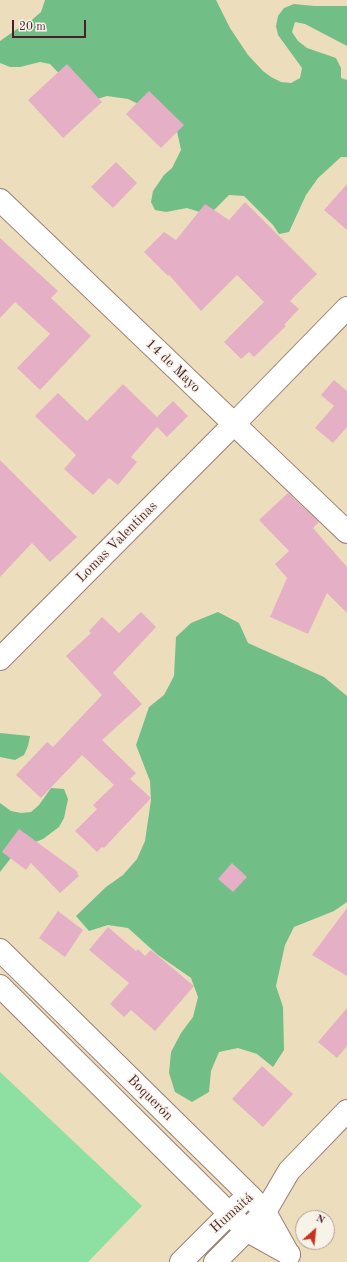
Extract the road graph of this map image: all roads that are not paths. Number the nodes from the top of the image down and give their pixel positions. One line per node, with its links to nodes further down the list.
1 (0, 200): 3 (street, 14 de Mayo)
2 (347, 308): 3 (street, Lomas Valentinas)
3 (234, 424): 4 (street, 14 de Mayo); 5 (street, Lomas Valentinas)
4 (347, 532)
5 (0, 659)
6 (0, 950): 10 (street, Boquerón)
7 (0, 986): 11 (street, Boquerón)
8 (347, 1111): 9 (street, Humaitá)
9 (289, 1171): 10 (street, Humaitá); 12 (street, Humaitá)
10 (249, 1195): 11 (street, Humaitá); 12 (street, Boquerón)
11 (229, 1212): 13 (street, Boquerón); 15 (street, Humaitá)
12 (265, 1212): 13 (street, Humaitá); 14 (street, Boquerón)
13 (246, 1230): 14 (street, Boquerón); 16 (street, Humaitá)
14 (293, 1258)
15 (181, 1262)
16 (216, 1262)

